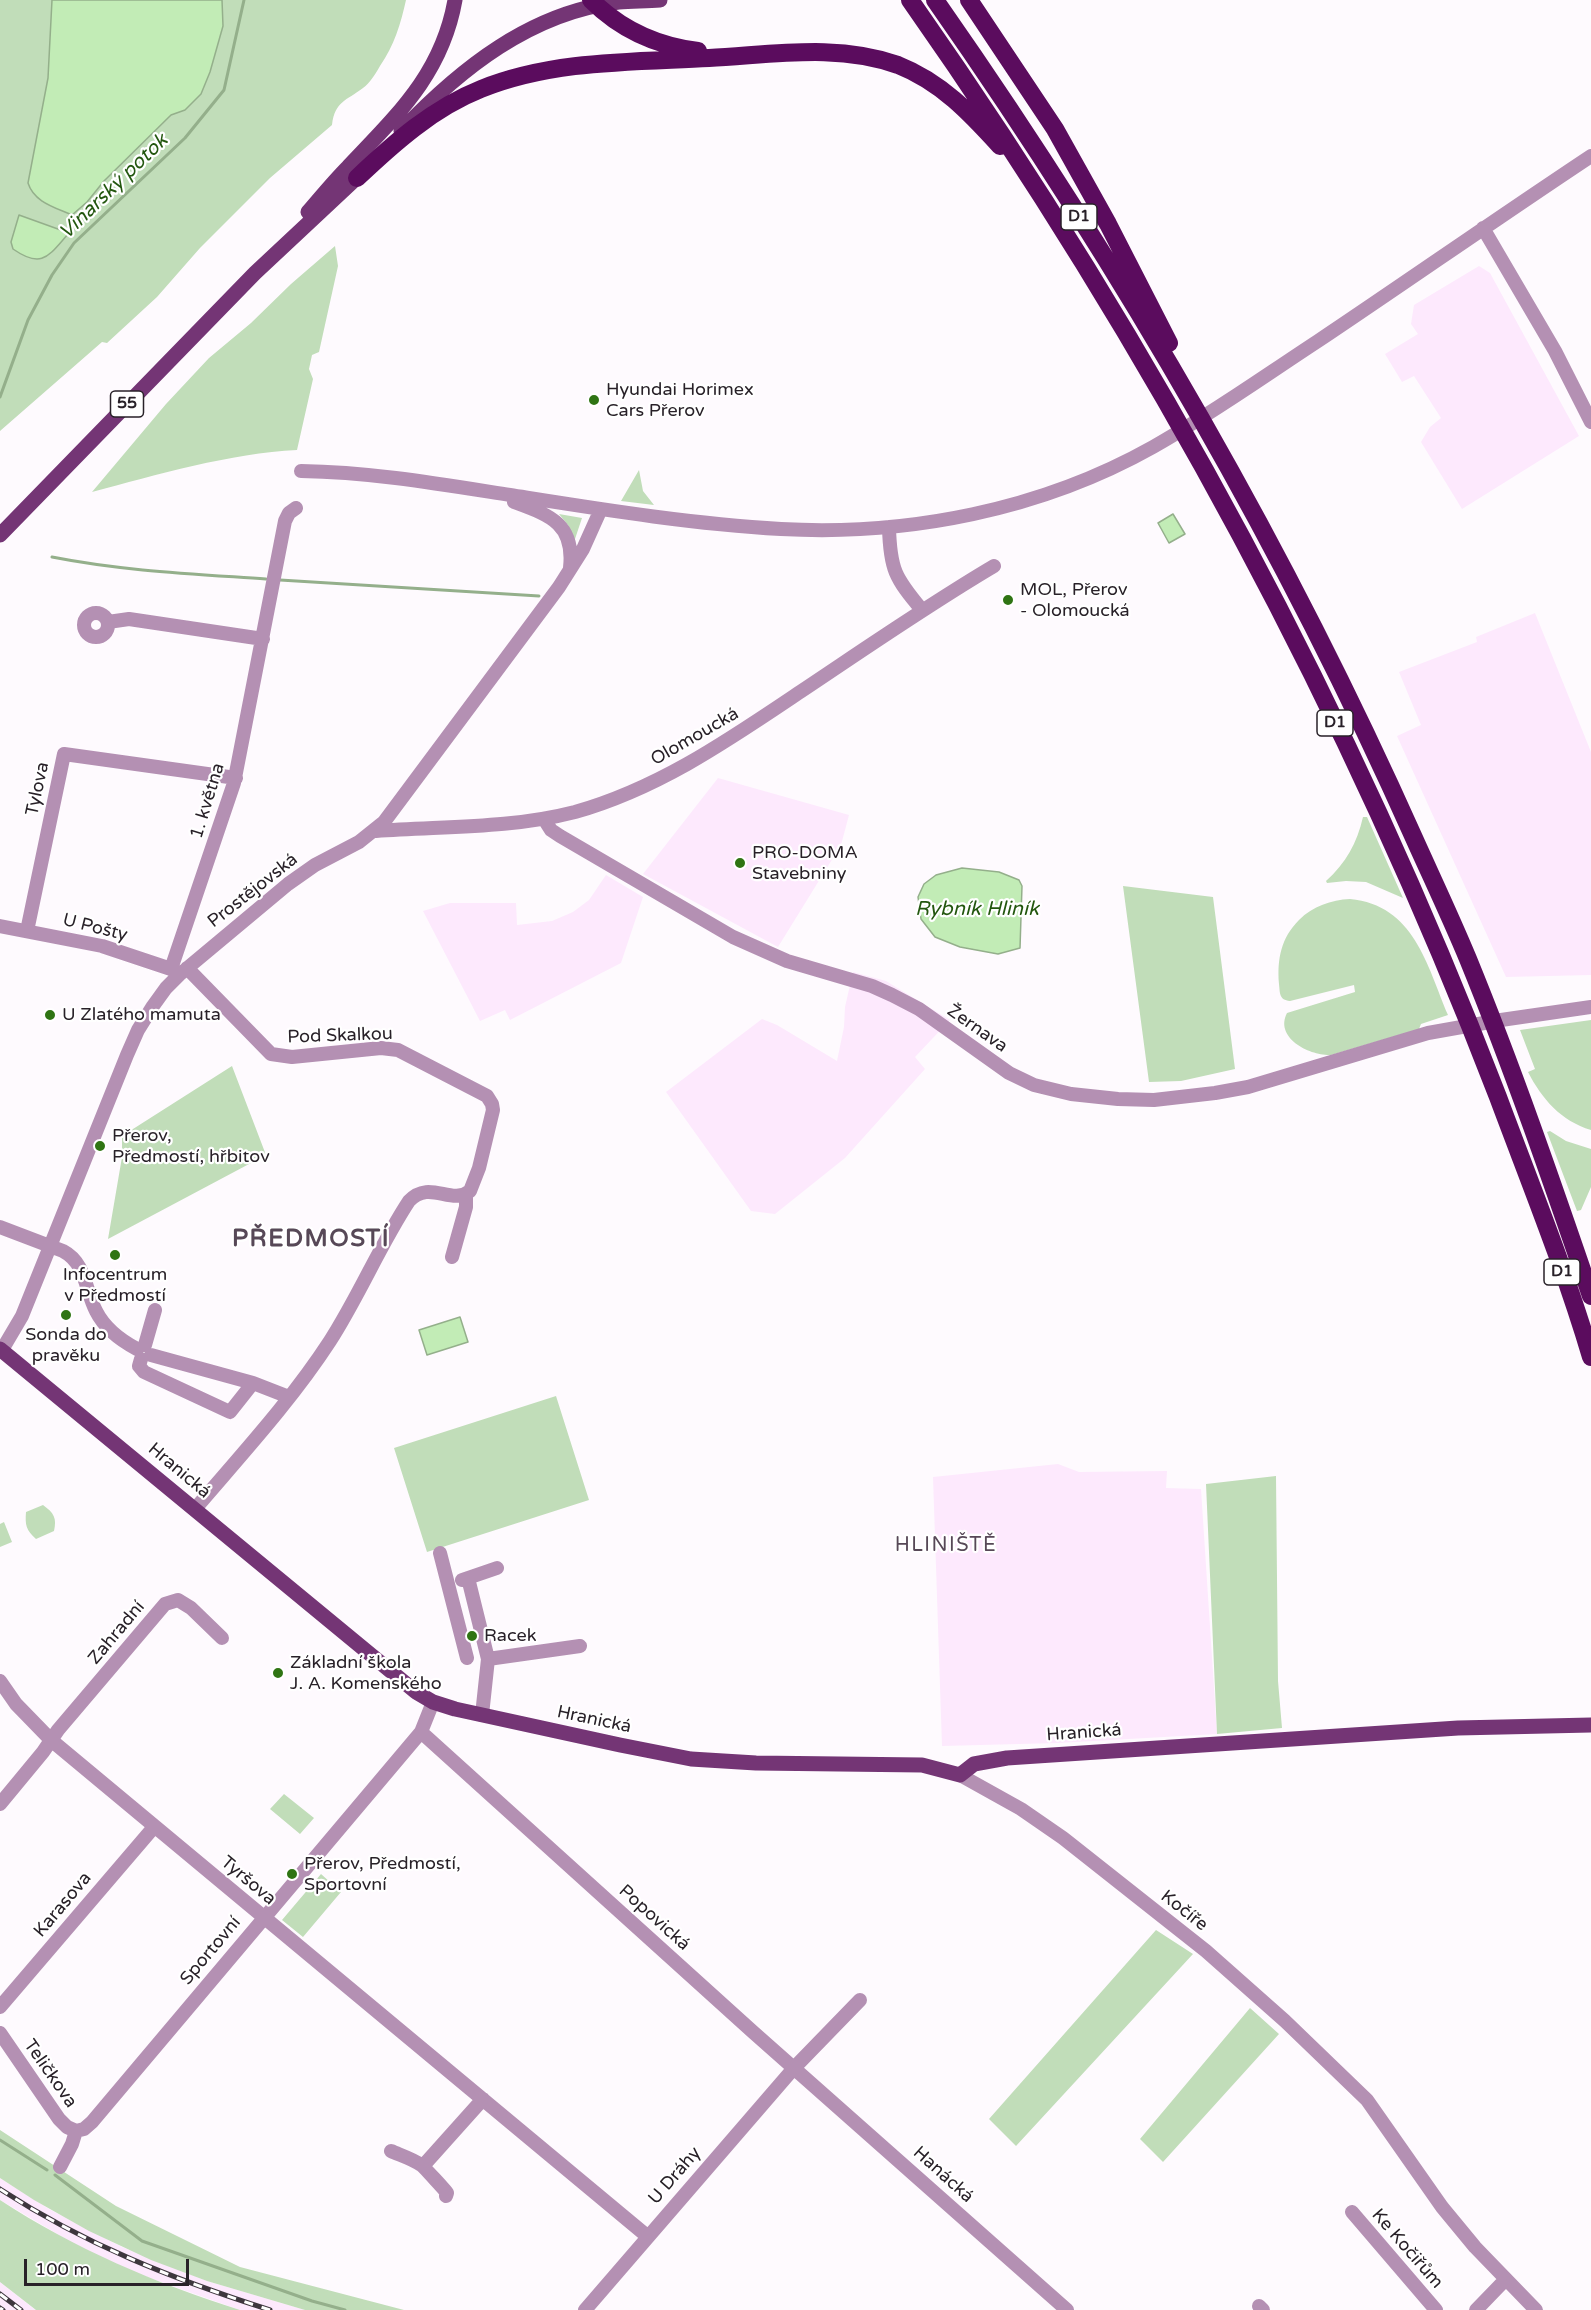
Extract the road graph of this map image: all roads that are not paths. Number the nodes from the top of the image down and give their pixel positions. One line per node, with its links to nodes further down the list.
1 (455, 0): 12 (main road, 55)
2 (591, 0): 7 (highway)
3 (660, 0): 9 (main road, 55)
4 (910, 0): 10 (highway, D1)
5 (935, 0): 14 (highway, D1)
6 (969, 0): 14 (highway)
7 (763, 54): 9 (highway); 10 (highway)
8 (1591, 156): 11 (street)
9 (357, 178): 12 (main road, 55)
10 (1039, 190): 41 (highway, D1)
11 (1483, 228): 13 (street); 19 (street)
12 (255, 273): 20 (main road, 55)
13 (1591, 422)
14 (1214, 440): 37 (highway, D1)
15 (301, 471): 16 (street)
16 (486, 492): 18 (street); 22 (street)
17 (296, 508): 25 (street, 1. května)
18 (601, 510): 19 (street); 22 (street, Prostějovská)
19 (889, 527): 23 (street)
20 (0, 535)
21 (994, 566): 23 (street, Olomoucká)
22 (570, 571): 28 (street, Prostějovská)
23 (922, 610): 27 (street, Olomoucká)
24 (108, 622): 25 (street)
25 (262, 639): 26 (street, 1. května)
26 (236, 778): 30 (street, Tylova); 31 (street, 1. května)
27 (544, 819): 28 (street, Olomoucká); 32 (street, Žernava)
28 (375, 831): 31 (street, Prostějovská)
29 (0, 926): 30 (street, U Pošty)
30 (27, 932): 31 (street, U Pošty)
31 (179, 970): 33 (street, Pod Skalkou); 35 (street, Prostějovská)
32 (1591, 1007)
33 (466, 1194): 36 (street, Pod Skalkou); 43 (street)
34 (0, 1227): 35 (street)
35 (50, 1246): 39 (street, Prostějovská); 40 (street)
36 (452, 1257)
37 (1591, 1296)
38 (156, 1310): 40 (street)
39 (1, 1350): 44 (main road, Hranická)
40 (143, 1352): 42 (street); 42 (street)
41 (1591, 1357)
42 (253, 1383): 43 (street)
43 (289, 1396): 44 (street)
44 (195, 1509): 54 (main road, Hranická)
45 (440, 1552): 48 (street)
46 (497, 1568): 47 (street)
47 (468, 1578): 48 (street); 52 (street)
48 (449, 1584): 51 (street)
49 (222, 1638): 58 (street, Zahradní)
50 (580, 1646): 52 (street)
51 (468, 1658)
52 (488, 1659): 55 (street)
53 (0, 1681): 58 (street, Tyršova)
54 (433, 1702): 55 (main road, Hranická); 57 (street, Sportovní)
55 (482, 1715): 59 (main road, Hranická)
56 (1591, 1725): 59 (main road, Hranická)
57 (421, 1732): 62 (street, Sportovní); 66 (street, Popovická)
58 (51, 1740): 60 (street); 61 (street, Tyršova)
59 (960, 1775): 75 (street, Kočíře)
60 (0, 1804)
61 (154, 1827): 62 (street, Tyršova); 64 (street, Karasova)
62 (263, 1918): 67 (street, Tyršova); 68 (street, Sportovní)
63 (860, 2000): 66 (street)
64 (0, 2007)
65 (0, 2033): 68 (street, Teličkova)
66 (794, 2068): 74 (street, U Dráhy); 77 (street, Hanácká)
67 (483, 2099): 70 (street); 74 (street, Tyršova)
68 (76, 2131): 71 (street)
69 (391, 2151): 70 (street)
70 (423, 2166): 72 (street)
71 (60, 2167)
72 (446, 2196)
73 (1352, 2212): 78 (street, Ke Kočiřům)
74 (647, 2235): 76 (street, U Dráhy)
75 (1506, 2279): 79 (street); 80 (street, Kočíře)
76 (585, 2310)
77 (1067, 2310)
78 (1436, 2310)
79 (1476, 2310)
80 (1536, 2310)

